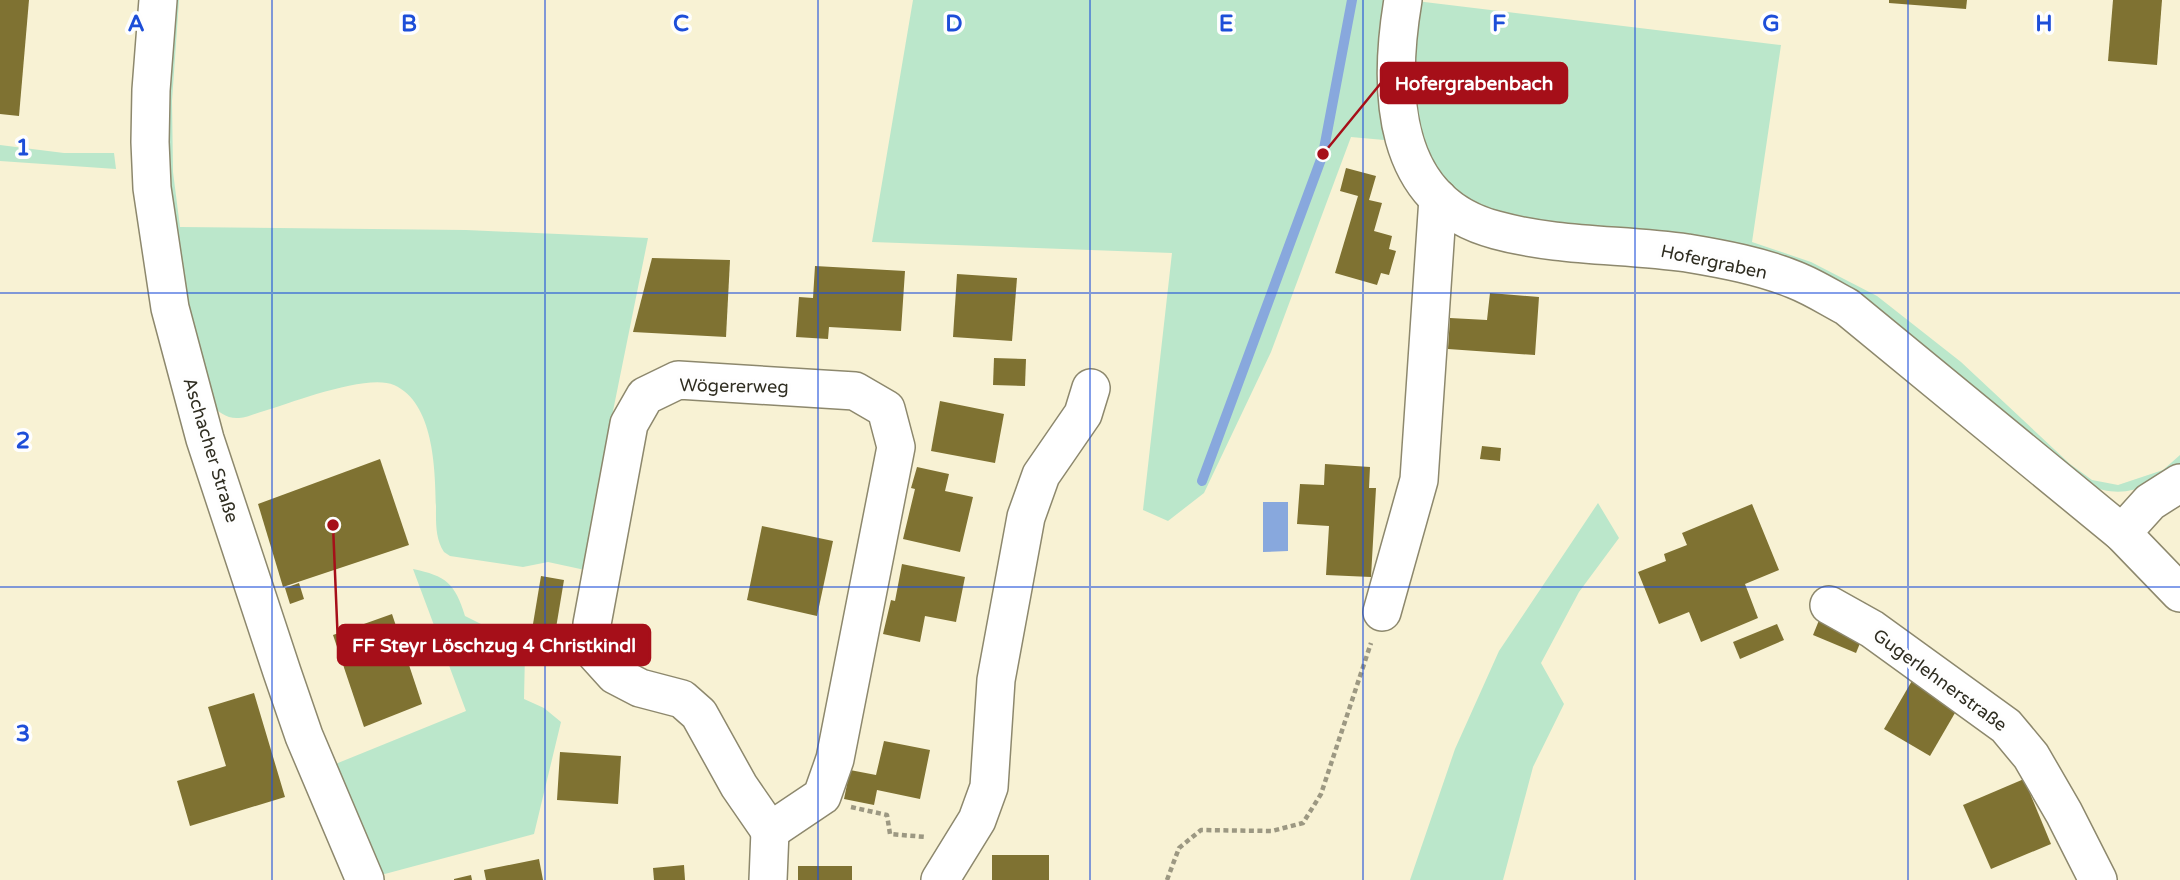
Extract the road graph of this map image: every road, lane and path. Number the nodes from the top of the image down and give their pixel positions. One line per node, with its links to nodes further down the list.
1 (158, 0): 13 (street, Aschacher Straße)
2 (1403, 0): 3 (street, Hofergraben)
3 (1438, 198): 6 (street, Hofergraben); 9 (street)
4 (1091, 388): 12 (street)
5 (2180, 483): 6 (street)
6 (2122, 533): 7 (street, Hofergraben)
7 (2180, 593)
8 (1829, 606): 16 (street, Gugerlehnerstraße)
9 (1382, 612): 15 (path)
10 (822, 796): 11 (street); 11 (street, Wögererweg); 12 (path)
11 (770, 831): 14 (street)
12 (949, 865)
13 (365, 880)
14 (768, 880)
15 (1167, 880)
16 (2098, 880)

